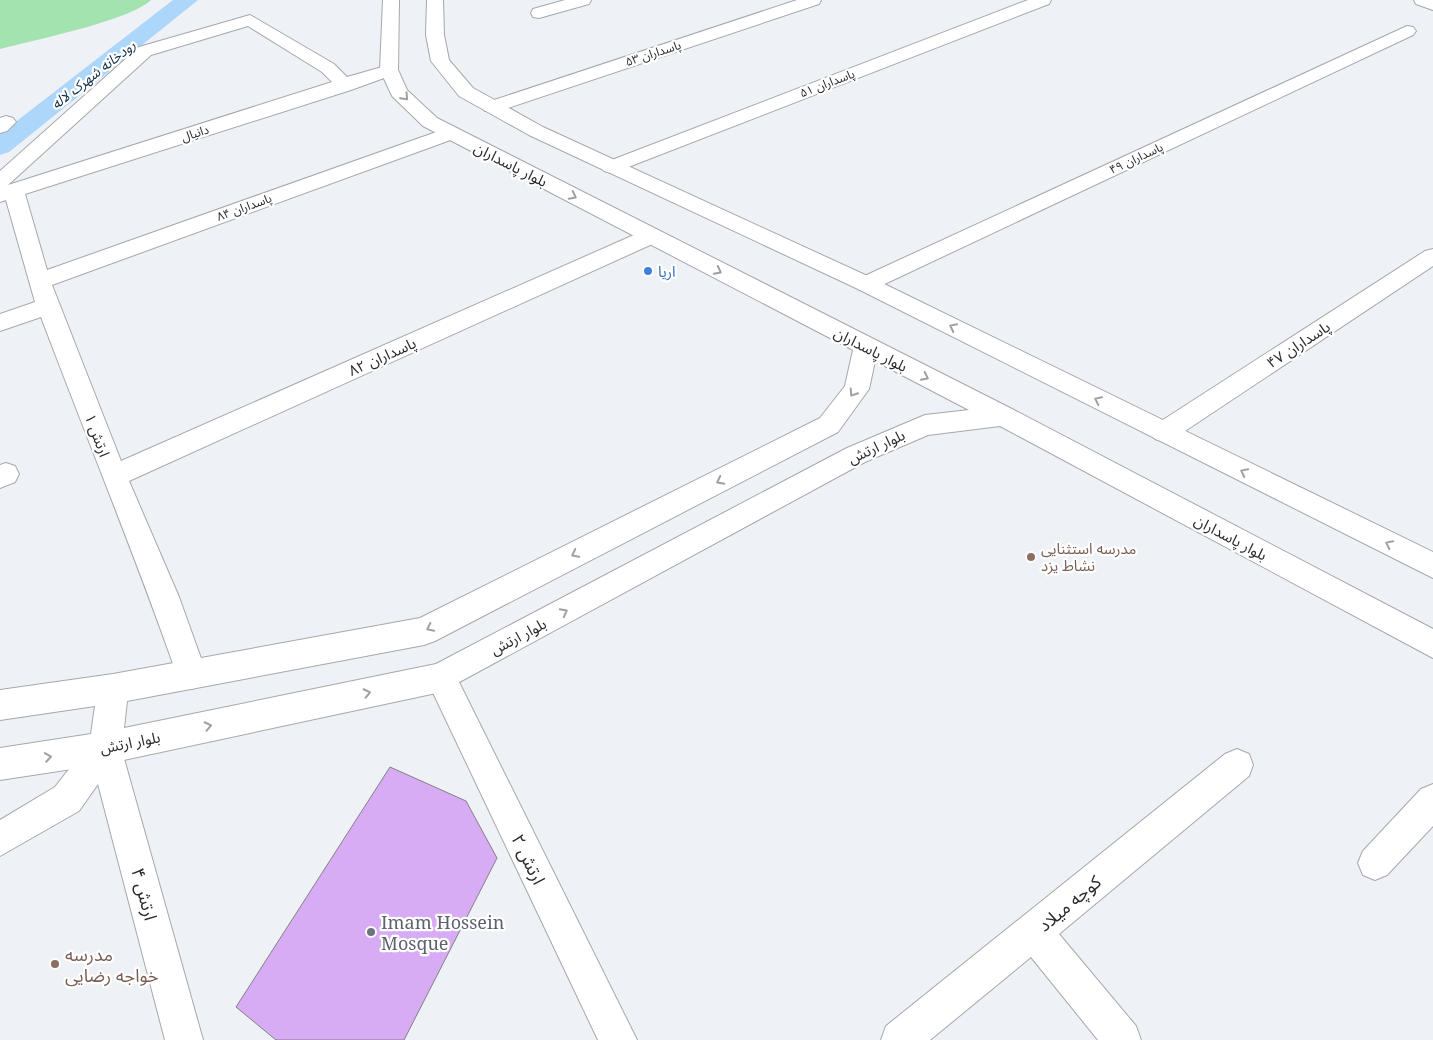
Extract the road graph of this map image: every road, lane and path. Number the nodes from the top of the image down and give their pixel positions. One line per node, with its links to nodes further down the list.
1 (391, 0): 11 (street, بلوار پاسداران)
2 (449, 0): 8 (street)
3 (583, 0): 9 (street)
4 (813, 0): 13 (street, پاسداران ۵۳)
5 (1044, 0): 17 (street, پاسداران ۵۱)
6 (1422, 0): 7 (street)
7 (1433, 5)
8 (435, 10): 13 (street)
9 (539, 13)
10 (1407, 31): 22 (street, پاسداران ۴۹)
11 (389, 70): 12 (street, دانیال); 15 (street, بلوار پاسداران, one-way to 15)
12 (344, 86): 18 (street, دانیال); 18 (street)
13 (500, 111): 14 (street); 15 (street, پاسداران ۸۴)
14 (536, 130): 16 (street); 17 (street)
15 (459, 138): 16 (street, بلوار پاسداران); 21 (street, پاسداران ۸۴)
16 (495, 156): 19 (street, بلوار پاسداران, one-way to 19)
17 (610, 167): 22 (street)
18 (5, 189): 21 (street, ارتش ۱)
19 (651, 236): 25 (street, بلوار پاسداران, one-way to 25); 28 (street, پاسداران ۸۲)
20 (1433, 256): 27 (street, پاسداران ۴۷)
21 (39, 281): 23 (street, ارتش ۱)
22 (866, 284): 27 (street, one-way to 22)
23 (50, 305): 24 (street); 28 (street, ارتش ۱)
24 (0, 323)
25 (866, 347): 26 (street, بلوار پاسداران, one-way to 26); 31 (street, one-way to 31)
26 (1003, 416): 30 (street, بلوار پاسداران); 32 (street, بلوار ارتش, one-way to 26)
27 (1164, 432): 29 (street, one-way to 27)
28 (114, 476): 31 (street, ارتش ۱)
29 (1433, 566)
30 (1433, 644)
31 (192, 675): 33 (street)
32 (440, 678): 35 (street, بلوار ارتش, one-way to 32); 43 (street, ارتش ۲)
33 (113, 689): 34 (street); 35 (street)
34 (0, 705)
35 (105, 748): 36 (street, بلوار ارتش, one-way to 35); 39 (street); 42 (street, ارتش ۴)
36 (0, 764)
37 (1237, 765): 41 (street, کوچه میلاد)
38 (1433, 801): 40 (street)
39 (0, 839)
40 (1375, 863)
41 (1034, 932): 44 (street, کوچه میلاد); 45 (street)
42 (184, 1040)
43 (618, 1040)
44 (900, 1040)
45 (1122, 1040)

